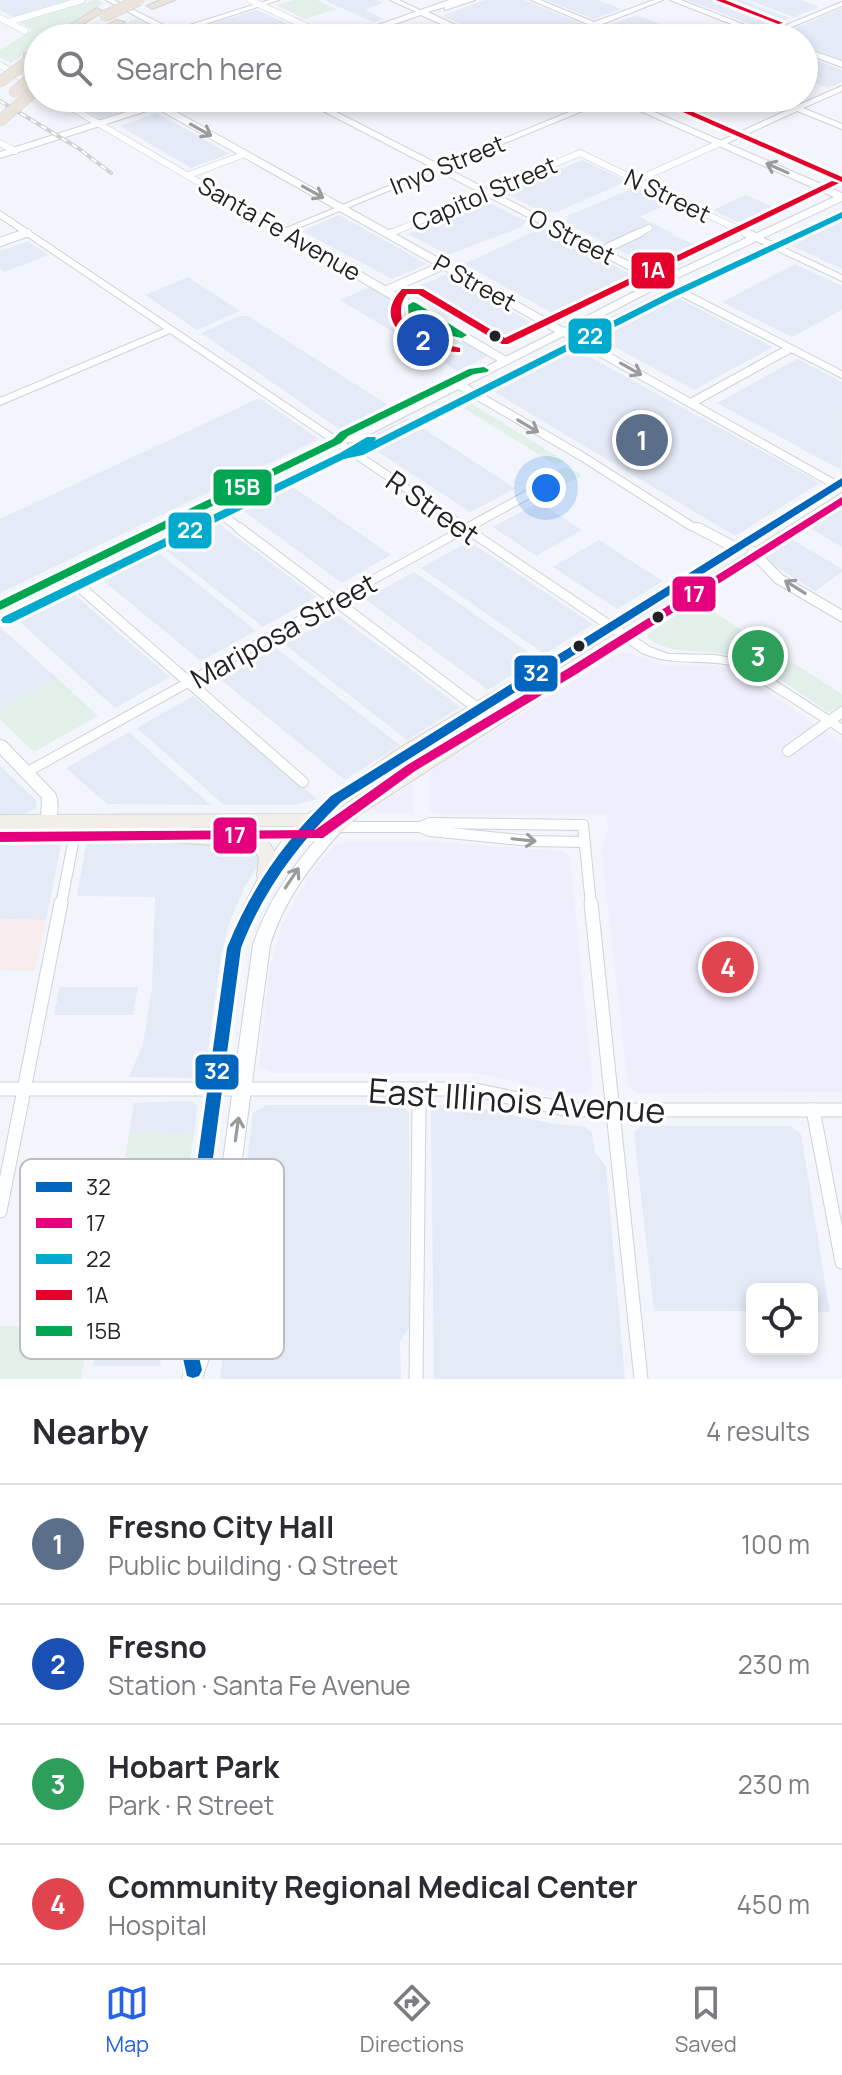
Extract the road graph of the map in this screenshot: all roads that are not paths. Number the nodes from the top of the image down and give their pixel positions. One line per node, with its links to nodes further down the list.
1 (82, 0): 20 (street)
2 (109, 0): 24 (street)
3 (117, 0): 17 (highway)
4 (139, 0): 17 (highway, bridge)
5 (168, 0): 23 (highway)
6 (250, 0): 15 (street)
7 (276, 0): 15 (street)
8 (393, 0): 18 (street)
9 (457, 0): 18 (main road)
10 (471, 0): 18 (main road)
11 (534, 0): 30 (street)
12 (660, 0): 30 (street)
13 (674, 0): 31 (main road)
14 (818, 0): 16 (street)
15 (261, 5): 25 (street); 26 (street)
16 (840, 7): 32 (street)
17 (101, 13): 21 (highway); 22 (highway)
18 (424, 14): 27 (main road); 28 (main road); 29 (main road)
19 (0, 18): 20 (street)
20 (8, 22): 33 (street)
21 (80, 24)
22 (84, 24)
23 (116, 24)
24 (151, 24)
25 (200, 24)
26 (301, 24)
27 (391, 24)
28 (398, 24)
29 (447, 24)
30 (595, 24)
31 (734, 24)
32 (798, 24)
33 (24, 30)
34 (818, 55): 36 (main road)
35 (24, 62): 38 (highway, bridge)
36 (842, 64)
37 (0, 65): 39 (street)
38 (0, 80)
39 (24, 80)
40 (24, 84): 44 (highway, bridge)
41 (842, 88): 42 (street)
42 (818, 99)
43 (24, 100): 53 (highway, bridge)
44 (0, 105)
45 (78, 112): 54 (street, Santa Fe Avenue)
46 (131, 112): 54 (main road)
47 (172, 112): 60 (main road, P Street, one-way to 60)
48 (329, 112): 63 (main road, O Street)
49 (577, 112): 63 (street, Inyo Street)
50 (646, 112): 57 (main road)
51 (788, 112): 57 (street)
52 (806, 112): 55 (street)
53 (0, 121)
54 (100, 125): 58 (main road); 62 (main road); 64 (street, Santa Fe Avenue)
55 (842, 127)
56 (0, 143): 58 (street)
57 (720, 143): 65 (street); 67 (main road, one-way to 57)
58 (15, 151): 61 (main road)
59 (580, 153): 65 (street, N Street); 66 (street, Capitol Street)
60 (245, 154): 64 (street); 68 (main road, P Street, one-way to 68)
61 (0, 155)
62 (0, 162)
63 (437, 167): 66 (main road, O Street); 68 (street, Inyo Street)
64 (189, 175): 71 (street, Santa Fe Avenue)
65 (637, 180): 74 (street, N Street)
66 (486, 193): 73 (street, Capitol Street); 76 (main road, O Street)
67 (840, 194): 74 (main road)
68 (341, 207): 71 (street, Inyo Street); 73 (main road, P Street)
69 (0, 214): 72 (street, R Street)
70 (649, 228): 76 (street)
71 (283, 231): 80 (street, Santa Fe Avenue)
72 (28, 232): 75 (street); 81 (street, R Street)
73 (389, 234): 77 (main road, P Street)
74 (755, 237): 78 (street, N Street); 79 (main road)
75 (0, 242)
76 (601, 251): 79 (main road, O Street)
77 (444, 265): 80 (street); 82 (main road, P Street)
78 (842, 278)
79 (662, 282): 82 (main road); 83 (main road, O Street)
80 (387, 290): 84 (street, Santa Fe Avenue)
81 (171, 329): 88 (street); 90 (street, R Street)
82 (563, 331): 84 (main road); 89 (main road, P Street, one-way to 89)
83 (789, 349): 86 (main road, O Street); 89 (street)
84 (504, 360): 85 (main road)
85 (484, 370): 87 (main road); 90 (main road)
86 (842, 375)
87 (461, 386): 90 (main road); 95 (street, one-way to 95)
88 (0, 402)
89 (691, 403): 91 (main road, P Street)
90 (337, 441): 93 (main road); 94 (street, R Street)
91 (841, 487): 95 (main road); 96 (main road)
92 (538, 489): 94 (street, Mariposa Street)
93 (207, 504): 97 (main road); 98 (street)
94 (465, 529): 98 (street, Mariposa Street); 101 (street, R Street)
95 (736, 548): 101 (main road)
96 (753, 552): 100 (street, one-way to 96); 101 (main road)
97 (65, 574): 99 (main road); 102 (street)
98 (335, 601): 102 (street, Mariposa Street); 103 (street)
99 (0, 606)
100 (842, 616)
101 (617, 631): 103 (main road); 105 (main road); 106 (street, R Street)
102 (189, 682): 110 (street, Mariposa Street); 111 (street)
103 (476, 708): 105 (street); 115 (main road)
104 (842, 712): 106 (street)
105 (493, 720): 116 (main road)
106 (830, 721): 107 (street, R Street); 109 (street)
107 (842, 730)
108 (0, 745): 110 (main road)
109 (788, 751)
110 (27, 772): 113 (main road)
111 (303, 782)
112 (172, 820): 113 (main road); 115 (main road); 119 (main road)
113 (49, 821): 114 (main road)
114 (0, 824)
115 (308, 825): 116 (main road); 120 (main road); 122 (main road)
116 (336, 827): 117 (street); 124 (main road, one-way to 116)
117 (420, 827): 121 (street, one-way to 121); 121 (street)
118 (0, 833): 119 (main road)
119 (75, 833): 120 (main road); 126 (street)
120 (154, 833): 122 (main road)
121 (584, 842): 130 (street)
122 (266, 876): 123 (main road)
123 (216, 1088): 124 (street, East Illinois Avenue); 126 (street, East Illinois Avenue); 131 (main road)
124 (242, 1088): 127 (street, East Illinois Avenue); 132 (main road, one-way to 124)
125 (0, 1089): 126 (street, East Illinois Avenue)
126 (25, 1089): 133 (street)
127 (415, 1089): 130 (street, East Illinois Avenue); 135 (street)
128 (813, 1110): 129 (street, East Illinois Avenue); 130 (street, East Illinois Avenue); 134 (street)
129 (842, 1110)
130 (613, 1111): 136 (street)
131 (206, 1159)
132 (232, 1159)
133 (0, 1211)
134 (842, 1262)
135 (416, 1379)
136 (641, 1379)

